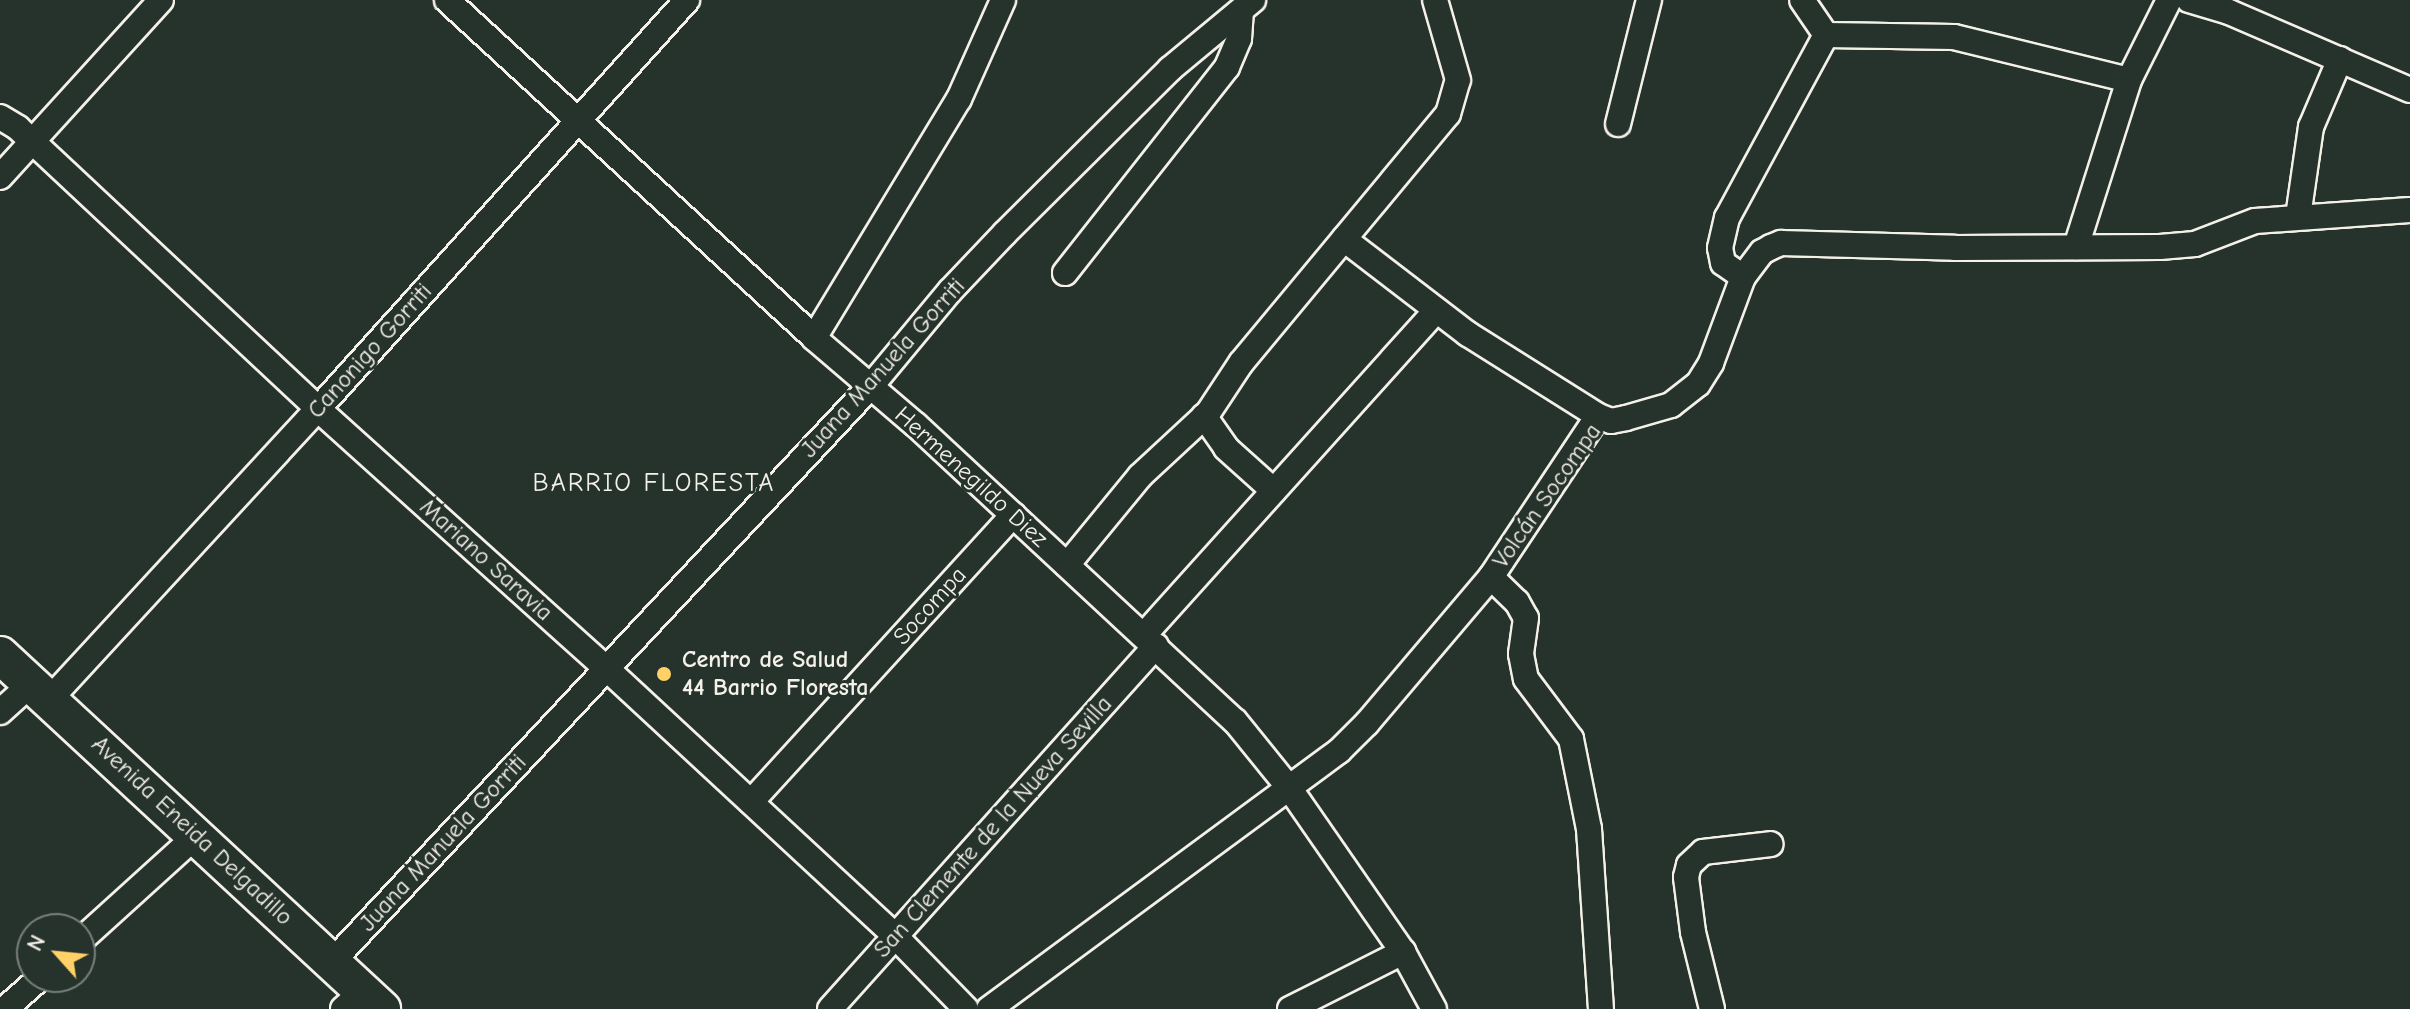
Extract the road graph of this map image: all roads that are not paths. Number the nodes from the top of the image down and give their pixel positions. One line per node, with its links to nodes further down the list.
1 (161, 0): 18 (street)
2 (447, 0): 16 (street, Hermenegildo Diez)
3 (687, 0): 16 (street, Canonigo Gorriti)
4 (1003, 0): 27 (street)
5 (1435, 0): 22 (street)
6 (1649, 0): 17 (street)
7 (1802, 0): 11 (street)
8 (2169, 0): 13 (street)
9 (2189, 0): 12 (street)
10 (1247, 5): 24 (street); 28 (street, Juana Manuela Gorriti)
11 (1826, 35): 13 (street); 25 (street)
12 (2340, 59): 14 (street); 21 (street)
13 (2129, 80): 23 (street)
14 (2410, 90)
15 (0, 117): 18 (street, Mariano Saravia)
16 (580, 120): 27 (street, Hermenegildo Diez); 29 (street, Canonigo Gorriti)
17 (1618, 124)
18 (32, 142): 19 (street); 29 (street, Mariano Saravia)
19 (0, 177)
20 (2410, 210): 21 (street, Volcán Socompa)
21 (2298, 217): 23 (street, Volcán Socompa)
22 (1344, 239): 26 (street); 30 (street)
23 (2076, 247): 25 (street, Volcán Socompa)
24 (1065, 273)
25 (1743, 277): 31 (street, Volcán Socompa)
26 (1436, 311): 31 (street); 32 (street, San Clemente de la Nueva Sevilla)
27 (814, 338): 28 (street, Hermenegildo Diez)
28 (871, 386): 33 (street, Hermenegildo Diez); 38 (street, Juana Manuela Gorriti)
29 (318, 409): 38 (street, Mariano Saravia); 39 (street, Canonigo Gorriti)
30 (1204, 416): 32 (street); 34 (street)
31 (1598, 416): 35 (street, Volcán Socompa)
32 (1274, 491): 36 (street, San Clemente de la Nueva Sevilla)
33 (1013, 515): 34 (street, Hermenegildo Diez); 42 (street, Socompa)
34 (1067, 565): 36 (street, Hermenegildo Diez)
35 (1491, 577): 41 (street, Volcán Socompa); 57 (street)
36 (1150, 640): 41 (street, Hermenegildo Diez); 46 (street, San Clemente de la Nueva Sevilla)
37 (0, 655): 39 (main road, Avenida Eneida Delgadillo)
38 (606, 668): 42 (street, Mariano Saravia); 48 (street, Juana Manuela Gorriti)
39 (41, 691): 40 (street, Canonigo Gorriti); 43 (main road, Avenida Eneida Delgadillo)
40 (0, 712)
41 (1290, 789): 47 (street, Hermenegildo Diez); 54 (street, Volcán Socompa)
42 (751, 802): 46 (street, Mariano Saravia)
43 (197, 835): 45 (street); 48 (main road, Avenida Eneida Delgadillo)
44 (1771, 844): 58 (street)
45 (96, 927)
46 (895, 936): 52 (street, San Clemente de la Nueva Sevilla); 53 (street, Mariano Saravia)
47 (1403, 952): 55 (street); 56 (street, Hermenegildo Diez)
48 (332, 962): 50 (main road, Avenida Eneida Delgadillo)
49 (23, 993): 51 (street)
50 (363, 1003)
51 (5, 1009)
52 (830, 1009)
53 (966, 1009)
54 (989, 1009)
55 (1290, 1009)
56 (1434, 1009)
57 (1601, 1009)
58 (1712, 1009)

